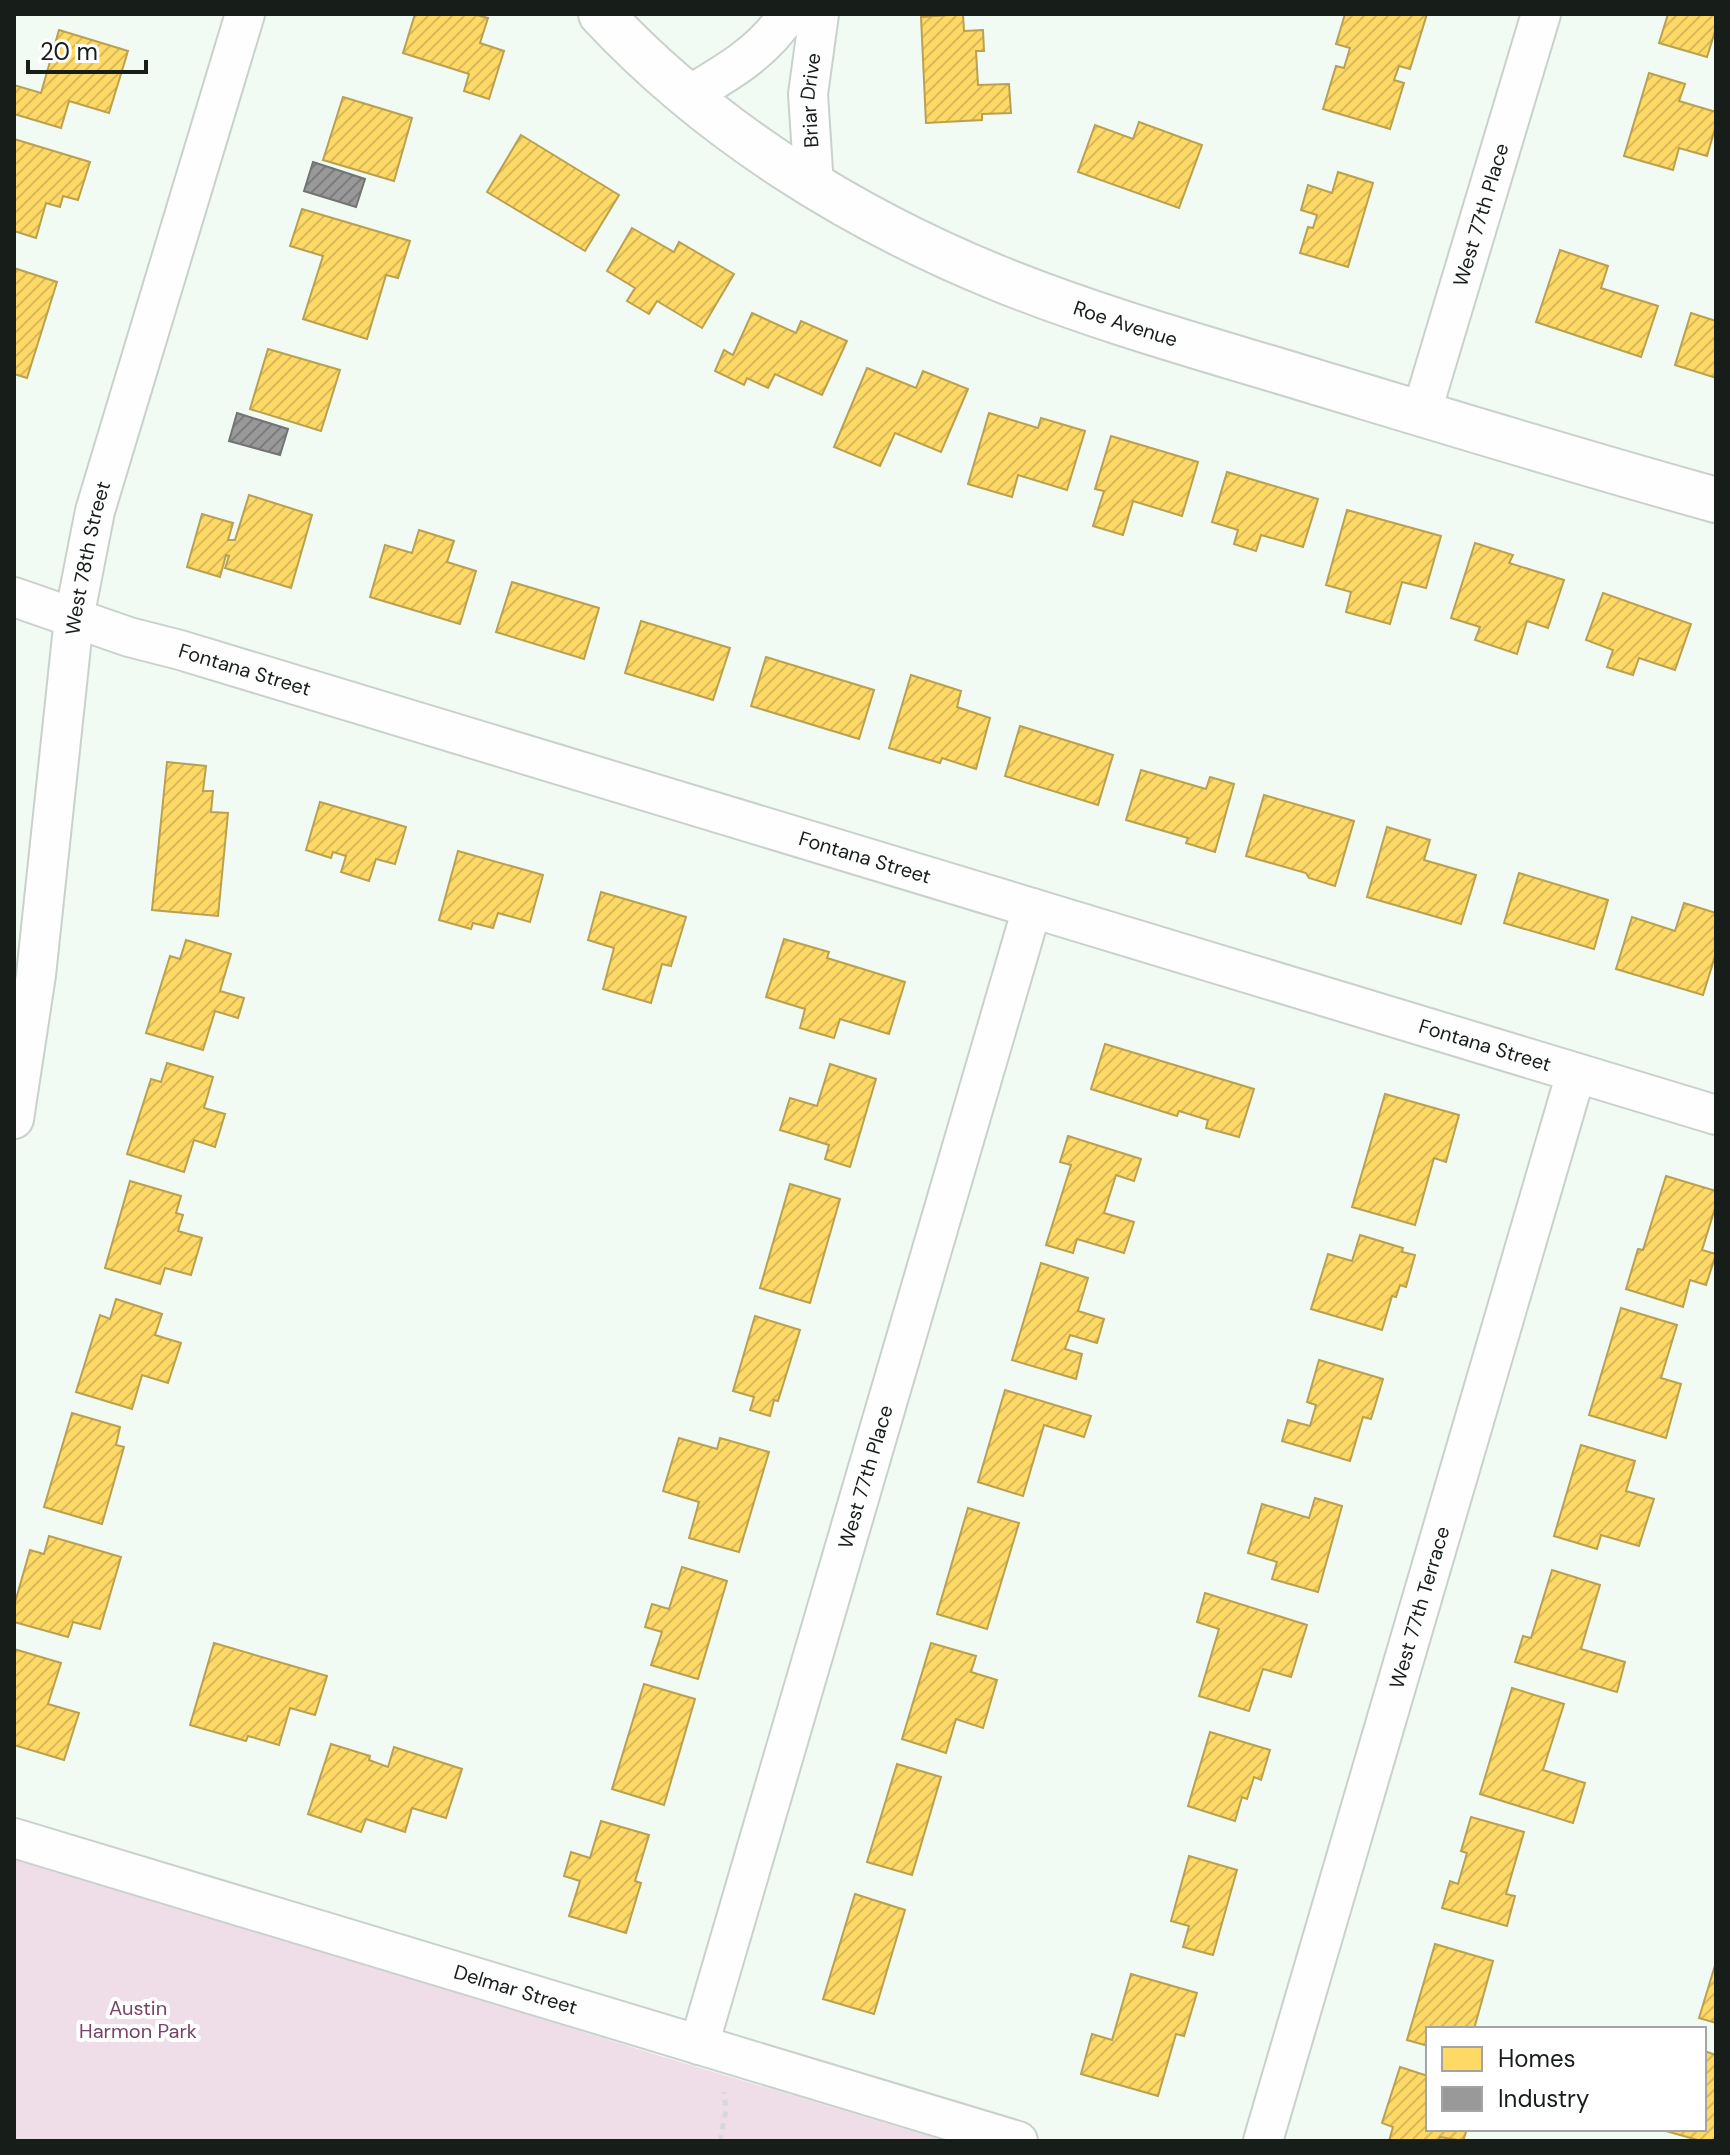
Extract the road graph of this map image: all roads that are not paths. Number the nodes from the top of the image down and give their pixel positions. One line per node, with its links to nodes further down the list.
1 (245, 14): 11 (street, West 78th Street)
2 (601, 14): 6 (main road, Roe Avenue)
3 (788, 14): 6 (street)
4 (819, 14): 7 (street, Briar Drive)
5 (1541, 14): 8 (street, West 77th Place)
6 (686, 97): 7 (main road, Roe Avenue)
7 (814, 186): 8 (main road, Roe Avenue)
8 (1421, 414): 9 (main road, Roe Avenue)
9 (1716, 500)
10 (14, 597): 11 (street, Fontana Street)
11 (74, 618): 12 (street, Fontana Street); 15 (street, West 78th Street)
12 (1032, 908): 13 (street, Fontana Street); 17 (street, West 77th Place)
13 (1576, 1073): 14 (street, Fontana Street); 19 (street, West 77th Terrace)
14 (1716, 1115)
15 (14, 1119)
16 (14, 1838): 17 (street, Delmar Street)
17 (699, 2045): 18 (street, Delmar Street)
18 (1018, 2141)
19 (1263, 2141)

